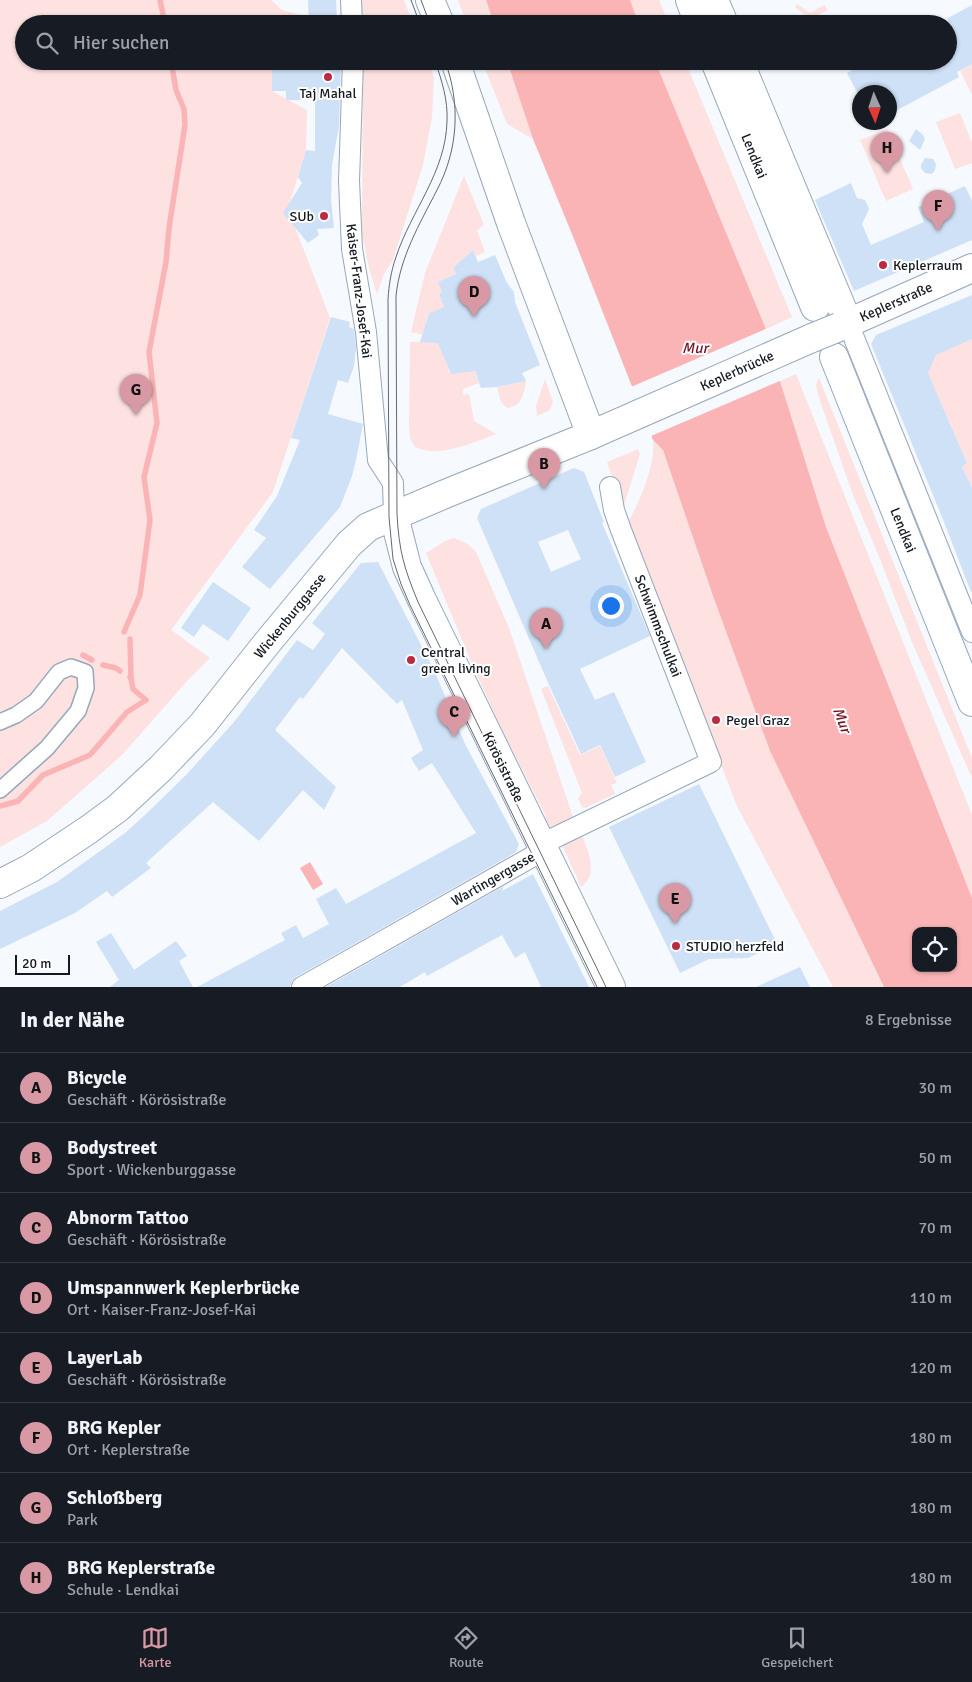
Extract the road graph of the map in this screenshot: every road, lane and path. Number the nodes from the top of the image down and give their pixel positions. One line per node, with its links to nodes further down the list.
1 (351, 0): 5 (street)
2 (430, 0): 6 (main road)
3 (690, 0): 7 (main road)
4 (714, 0): 8 (main road)
5 (352, 15)
6 (436, 15)
7 (696, 15)
8 (720, 15)
9 (353, 70): 20 (street, Kaiser-Franz-Josef-Kai)
10 (458, 70): 18 (main road)
11 (719, 70): 14 (main road, Lendkai)
12 (743, 70): 15 (main road)
13 (972, 268): 15 (main road, Keplerstraße)
14 (815, 308)
15 (844, 325): 17 (main road, Keplerbrücke, bridge); 21 (street, Lendkai)
16 (834, 357): 23 (main road, Lendkai)
17 (626, 420): 18 (main road, Wickenburggasse)
18 (591, 435): 20 (main road, Wickenburggasse)
19 (610, 487): 25 (street, Schwimmschulkai)
20 (394, 516): 27 (main road, Körösistraße); 28 (main road, Wickenburggasse)
21 (965, 592): 22 (street, Lendkai)
22 (972, 632)
23 (972, 702)
24 (0, 722): 26 (street)
25 (711, 762): 27 (street, Wartingergasse)
26 (0, 790)
27 (544, 850): 29 (street, Wartingergasse); 30 (main road, Körösistraße)
28 (0, 884)
29 (302, 987)
30 (611, 987)

